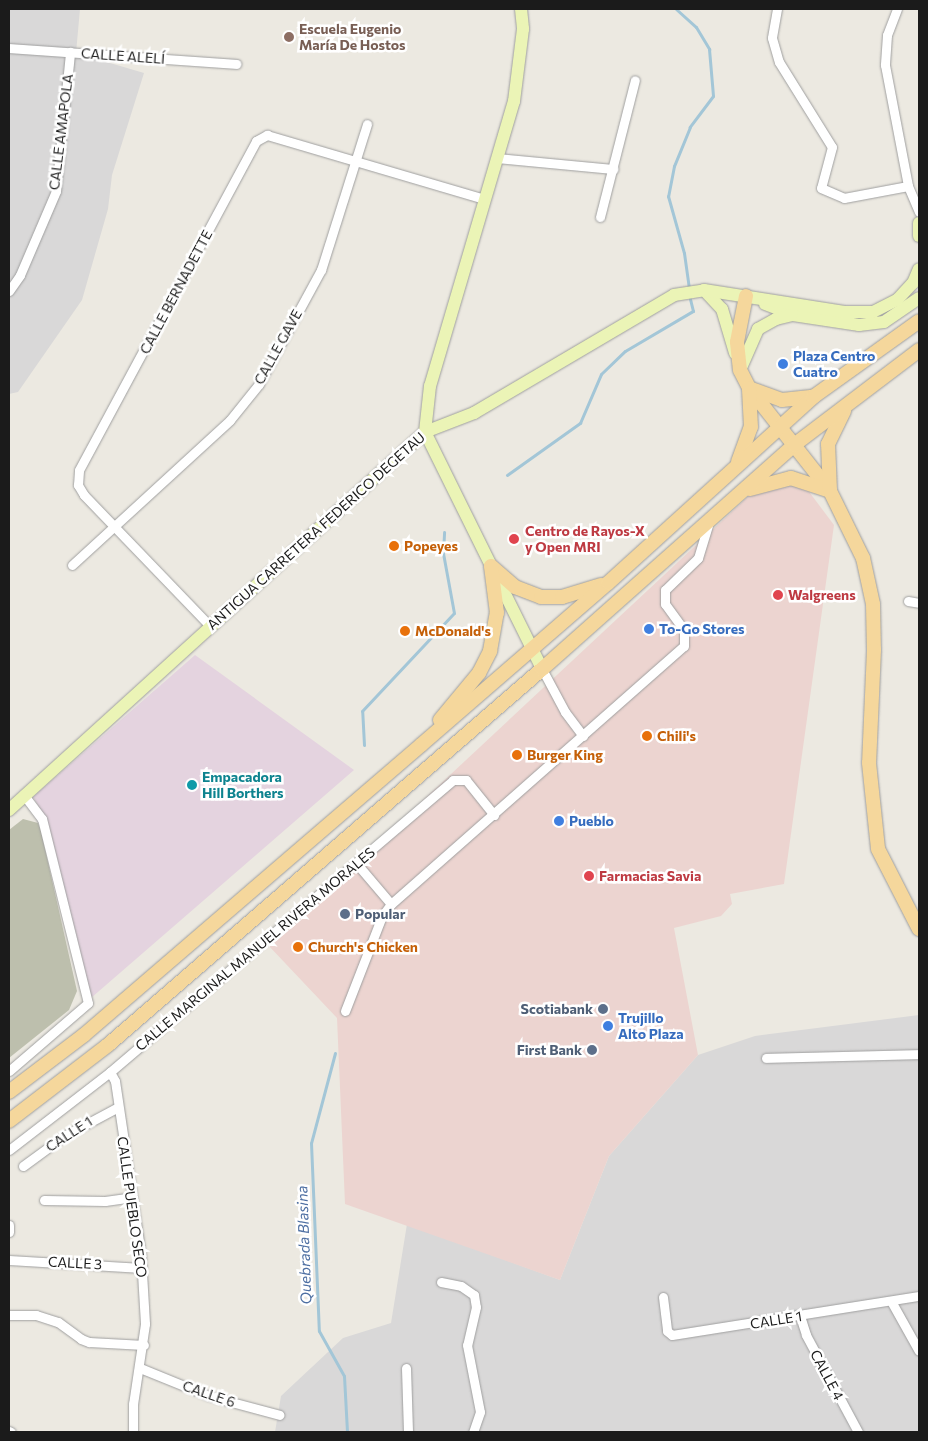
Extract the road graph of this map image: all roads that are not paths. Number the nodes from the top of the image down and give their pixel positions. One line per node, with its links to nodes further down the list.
1 (521, 9): 9 (street)
2 (777, 9): 12 (street)
3 (896, 9): 12 (street)
4 (9, 48): 5 (street, CALLE ALELÍ)
5 (70, 52): 6 (street, CALLE ALELÍ); 20 (street, CALLE AMAPOLA)
6 (236, 64)
7 (635, 80): 11 (street)
8 (367, 124): 10 (street, CALLE GAVE)
9 (496, 158): 11 (street); 13 (street)
10 (356, 160): 13 (street, CALLE BERNADETTE); 37 (street, CALLE GAVE); 37 (street, CALLE BERNADETTE)
11 (613, 169): 15 (street)
12 (908, 186): 14 (street)
13 (484, 199): 31 (street)
14 (919, 212)
15 (600, 217)
16 (919, 222): 17 (street)
17 (919, 236)
18 (919, 269): 21 (street, ANTIGUA CARRETERA FEDERICO DEGETAU)
19 (700, 290): 21 (street, ANTIGUA CARRETERA FEDERICO DEGETAU); 26 (street); 31 (street, ANTIGUA CARRETERA FEDERICO DEGETAU)
20 (9, 291)
21 (746, 296): 23 (street, ANTIGUA CARRETERA FEDERICO DEGETAU); 26 (main road)
22 (919, 298): 23 (street, ANTIGUA CARRETERA FEDERICO DEGETAU)
23 (792, 315): 26 (street)
24 (919, 320): 28 (main road)
25 (919, 350): 29 (main road)
26 (740, 370): 27 (main road)
27 (749, 388): 28 (main road); 30 (main road); 33 (main road)
28 (813, 397): 30 (main road)
29 (850, 402): 32 (main road); 34 (main road)
30 (780, 428): 32 (main road); 33 (main road)
31 (425, 432): 39 (street); 43 (street, ANTIGUA CARRETERA FEDERICO DEGETAU)
32 (794, 445): 34 (main road); 35 (main road)
33 (732, 472): 40 (main road)
34 (830, 491): 35 (main road); 53 (main road)
35 (740, 492): 36 (main road)
36 (710, 518): 45 (main road); 46 (street)
37 (114, 525): 38 (street, CALLE GAVE); 43 (street, CALLE BERNADETTE)
38 (72, 566)
39 (491, 566): 40 (main road); 44 (street); 47 (main road)
40 (608, 582): 44 (main road)
41 (908, 601): 42 (street)
42 (919, 603)
43 (210, 626): 48 (street, ANTIGUA CARRETERA FEDERICO DEGETAU)
44 (530, 649): 45 (street); 47 (main road)
45 (542, 669): 46 (street); 61 (main road)
46 (583, 736): 50 (street)
47 (421, 745): 59 (main road)
48 (23, 794): 49 (street, ANTIGUA CARRETERA FEDERICO DEGETAU); 57 (street)
49 (9, 810)
50 (494, 815): 51 (street, CALLE MARGINAL MANUEL RIVERA MORALES); 52 (street)
51 (357, 864): 52 (street); 58 (street, CALLE MARGINAL MANUEL RIVERA MORALES)
52 (391, 904): 54 (street)
53 (919, 929)
54 (345, 1011)
55 (919, 1054): 56 (street)
56 (766, 1058)
57 (9, 1071)
58 (110, 1072): 60 (street, CALLE PUEBLO SECO); 62 (street, CALLE MARGINAL MANUEL RIVERA MORALES)
59 (9, 1092)
60 (118, 1107): 63 (street, CALLE 1); 64 (street, CALLE PUEBLO SECO)
61 (9, 1121)
62 (9, 1150)
63 (23, 1166)
64 (132, 1197): 65 (street); 69 (street, CALLE PUEBLO SECO)
65 (44, 1200)
66 (9, 1225): 67 (street)
67 (9, 1232)
68 (9, 1260): 69 (street, CALLE 3)
69 (142, 1268): 76 (street, CALLE PUEBLO SECO)
70 (441, 1282): 83 (street)
71 (919, 1296): 73 (street, CALLE 1)
72 (663, 1297): 75 (street, CALLE 1)
73 (891, 1301): 75 (street, CALLE 1); 77 (street)
74 (9, 1315): 76 (street)
75 (800, 1316): 84 (street, CALLE 4)
76 (144, 1344): 78 (street, CALLE PUEBLO SECO)
77 (919, 1351)
78 (140, 1368): 80 (street, CALLE 6); 81 (street, CALLE PUEBLO SECO)
79 (406, 1368): 82 (street)
80 (280, 1415)
81 (133, 1432)
82 (408, 1432)
83 (474, 1432)
84 (858, 1432)

